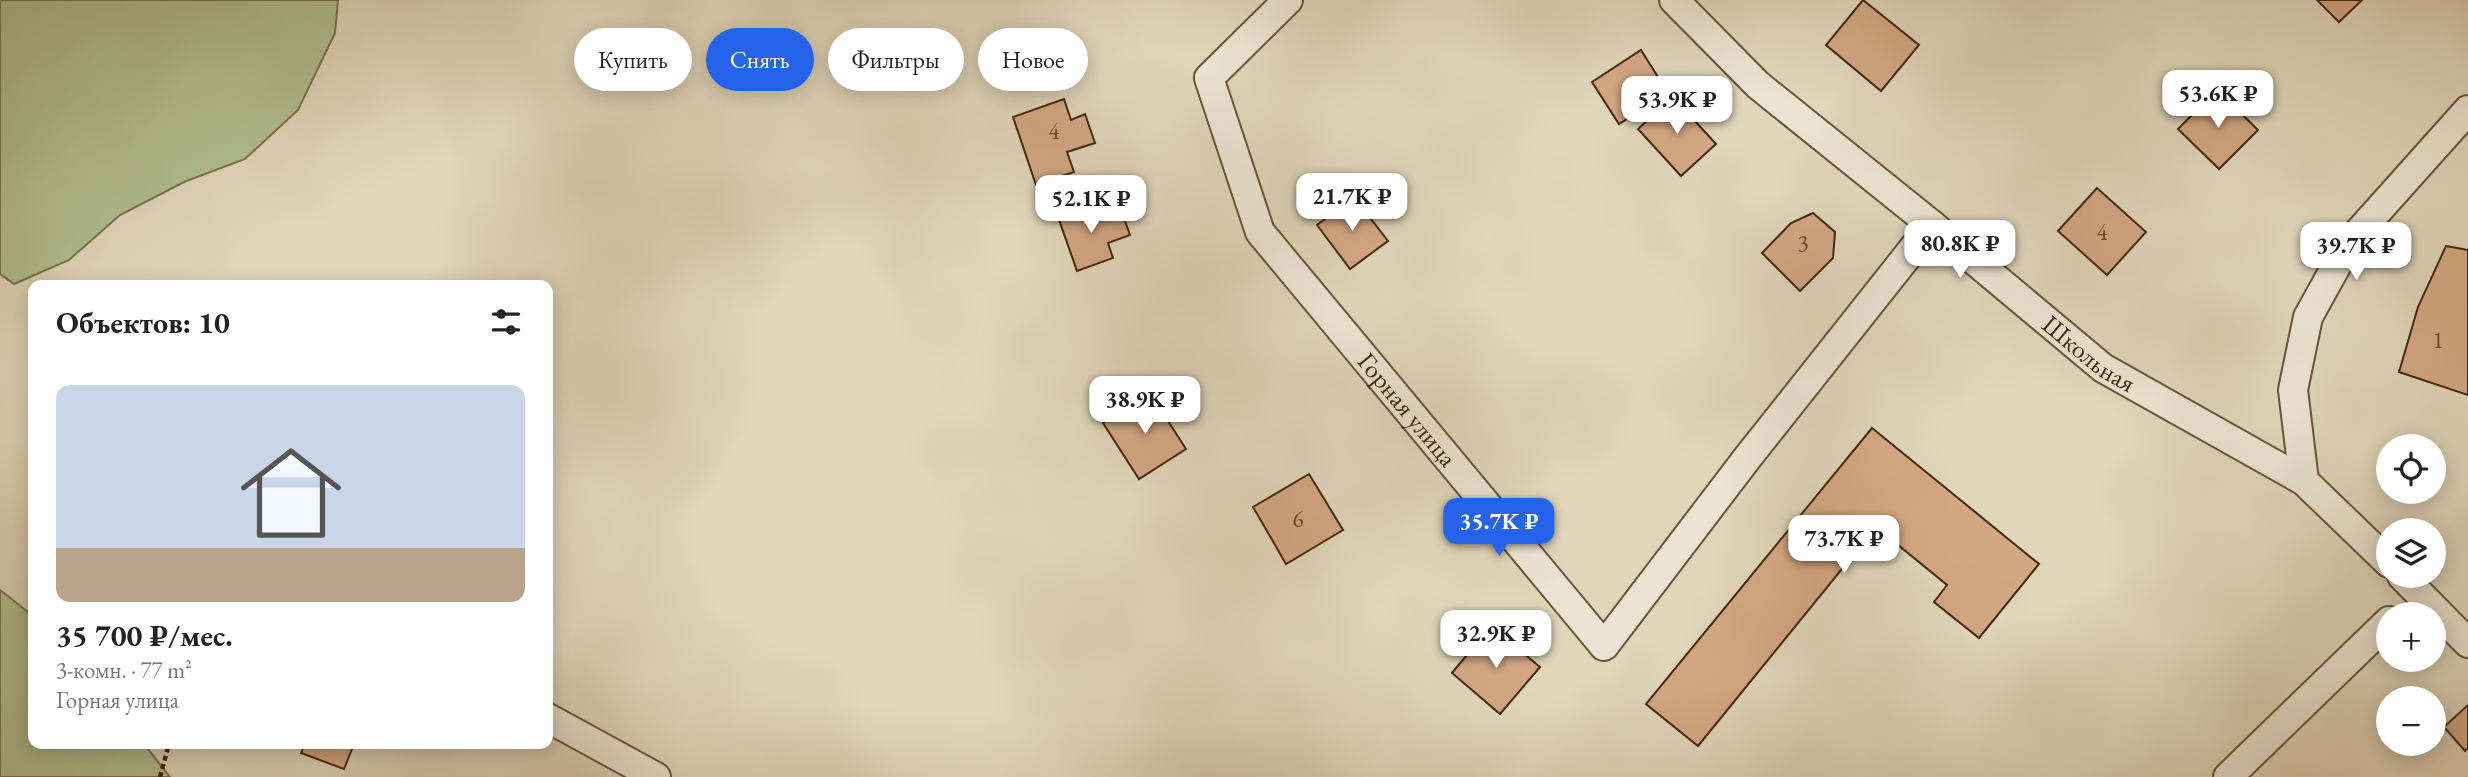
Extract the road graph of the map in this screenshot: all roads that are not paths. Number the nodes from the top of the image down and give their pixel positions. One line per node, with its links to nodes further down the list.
1 (1288, 0): 4 (street, Горная улица)
2 (1674, 0): 4 (street, Школьная)
3 (2468, 110): 5 (street)
4 (1932, 225): 5 (street, Школьная)
5 (2304, 481): 6 (street, Школьная)
6 (2376, 550)
7 (2415, 588): 9 (street)
8 (2376, 634): 12 (street)
9 (2468, 643)
10 (553, 721): 11 (street)
11 (656, 777)
12 (2228, 777)

